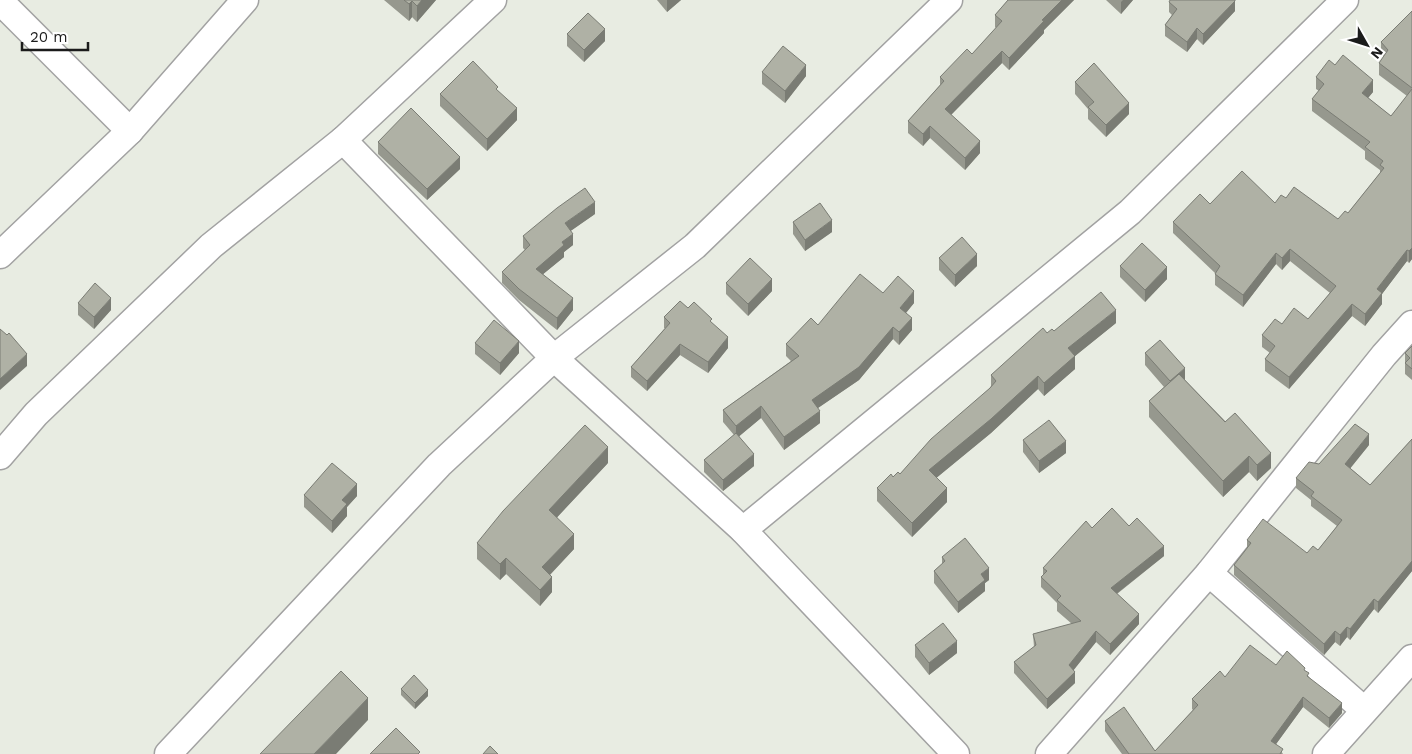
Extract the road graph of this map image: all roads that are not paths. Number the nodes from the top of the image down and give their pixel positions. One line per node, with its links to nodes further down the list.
1 (245, 0): 6 (street)
2 (492, 0): 7 (street)
3 (949, 0): 10 (street)
4 (1345, 0): 12 (street)
5 (0, 1): 6 (street)
6 (130, 131): 8 (street)
7 (343, 140): 10 (street); 11 (street)
8 (0, 255)
9 (1412, 324): 13 (street)
10 (554, 358): 12 (street); 16 (street)
11 (0, 456)
12 (743, 530): 17 (street)
13 (1209, 573): 15 (street); 18 (street)
14 (1412, 658): 15 (street)
15 (1364, 710): 19 (street)
16 (168, 754)
17 (956, 754)
18 (1049, 754)
19 (1326, 754)

